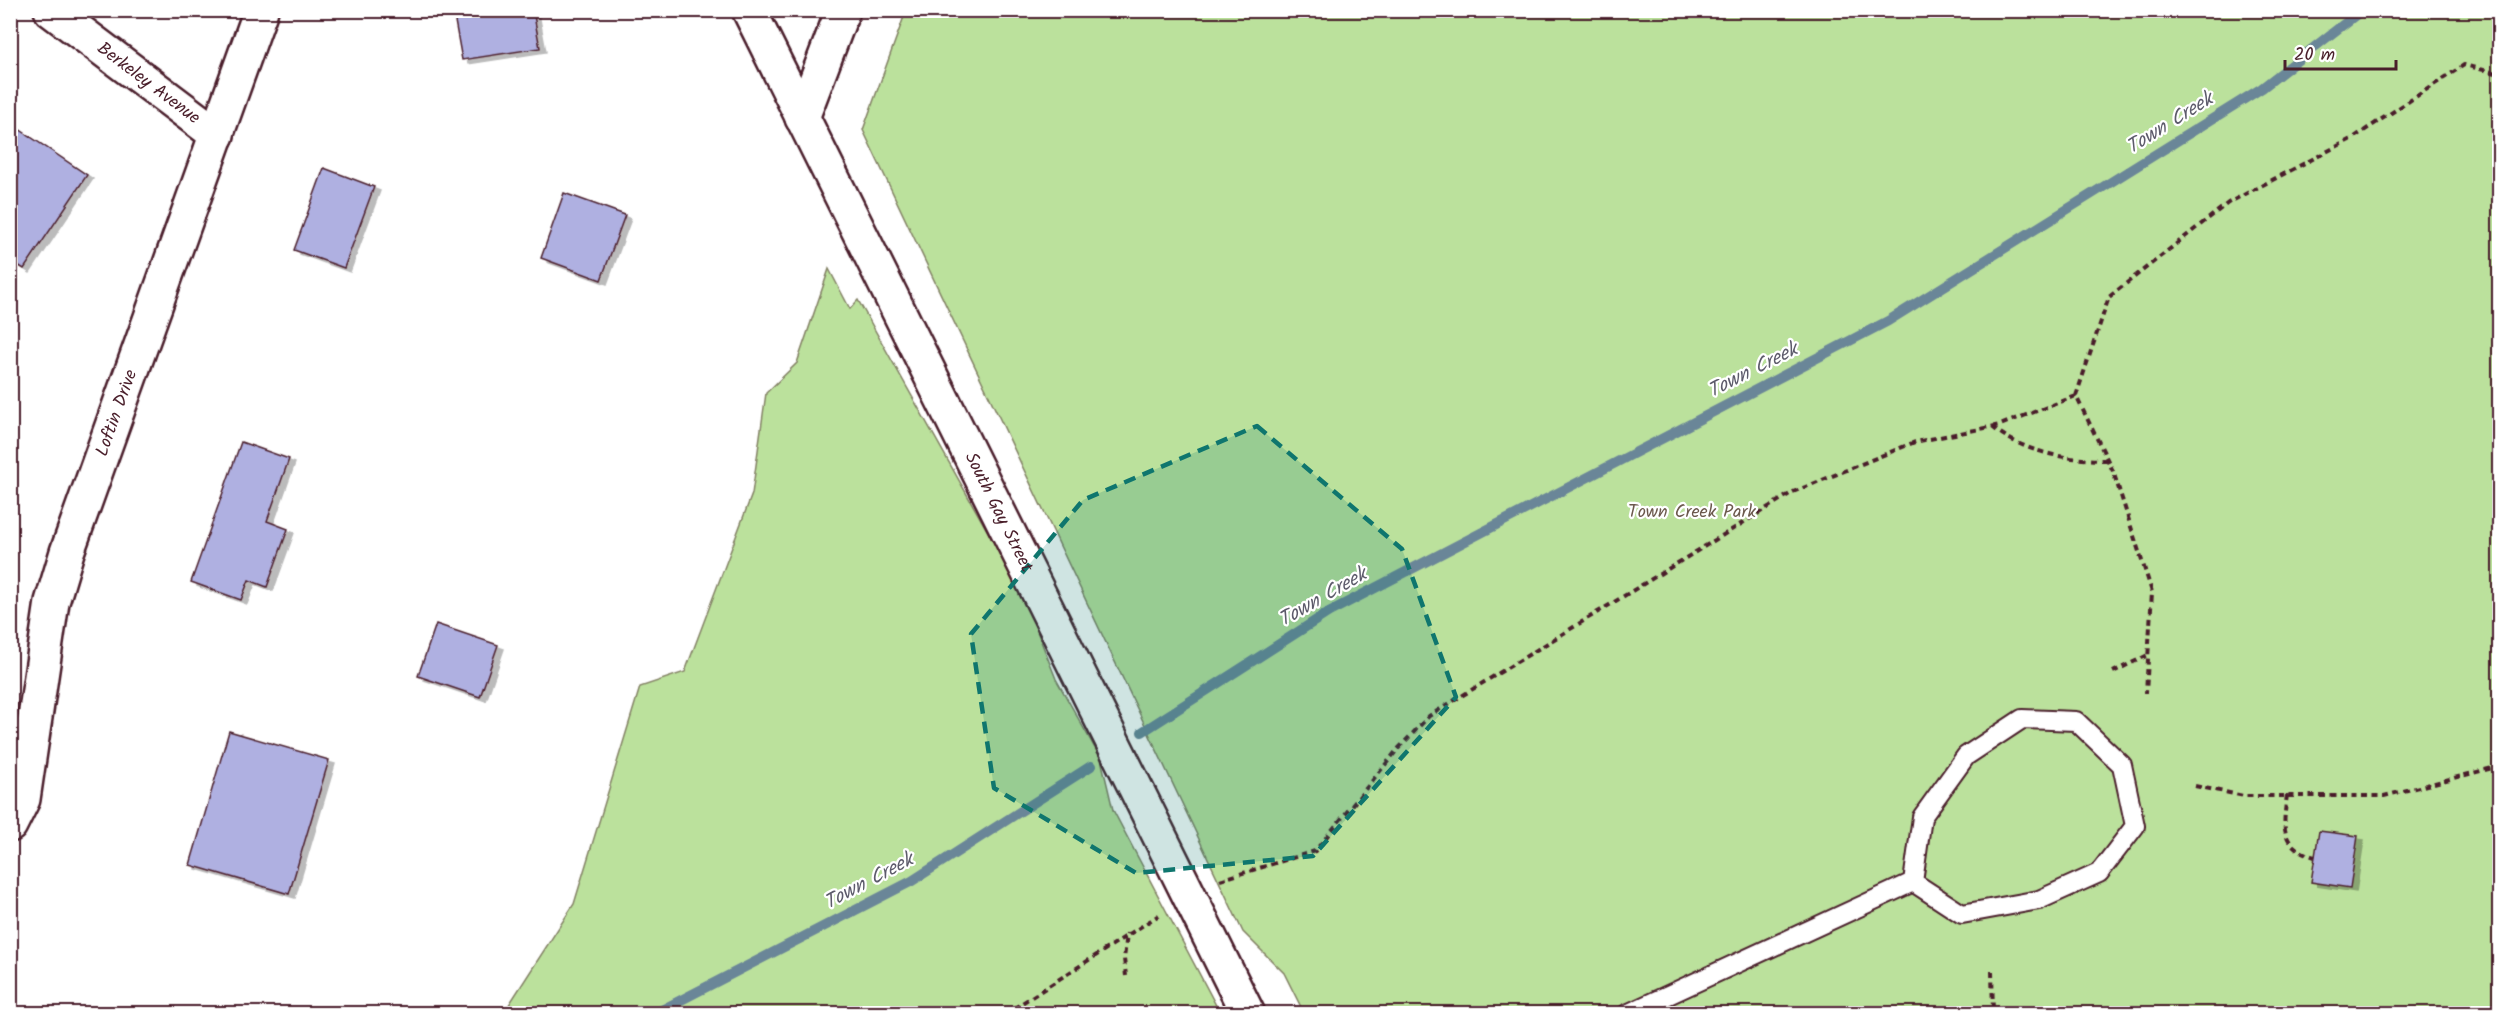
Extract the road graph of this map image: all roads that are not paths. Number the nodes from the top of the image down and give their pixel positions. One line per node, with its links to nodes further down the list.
1 (51, 10): 6 (street, Berkeley Avenue)
2 (261, 10): 6 (street, Loftin Drive)
3 (749, 10): 5 (street, South Gay Street)
4 (843, 10): 5 (street)
5 (802, 118): 9 (street, South Gay Street)
6 (217, 135): 7 (street, Loftin Drive)
7 (10, 825)
8 (1912, 882): 8 (lane); 10 (lane)
9 (1248, 1014)
10 (1627, 1014)

